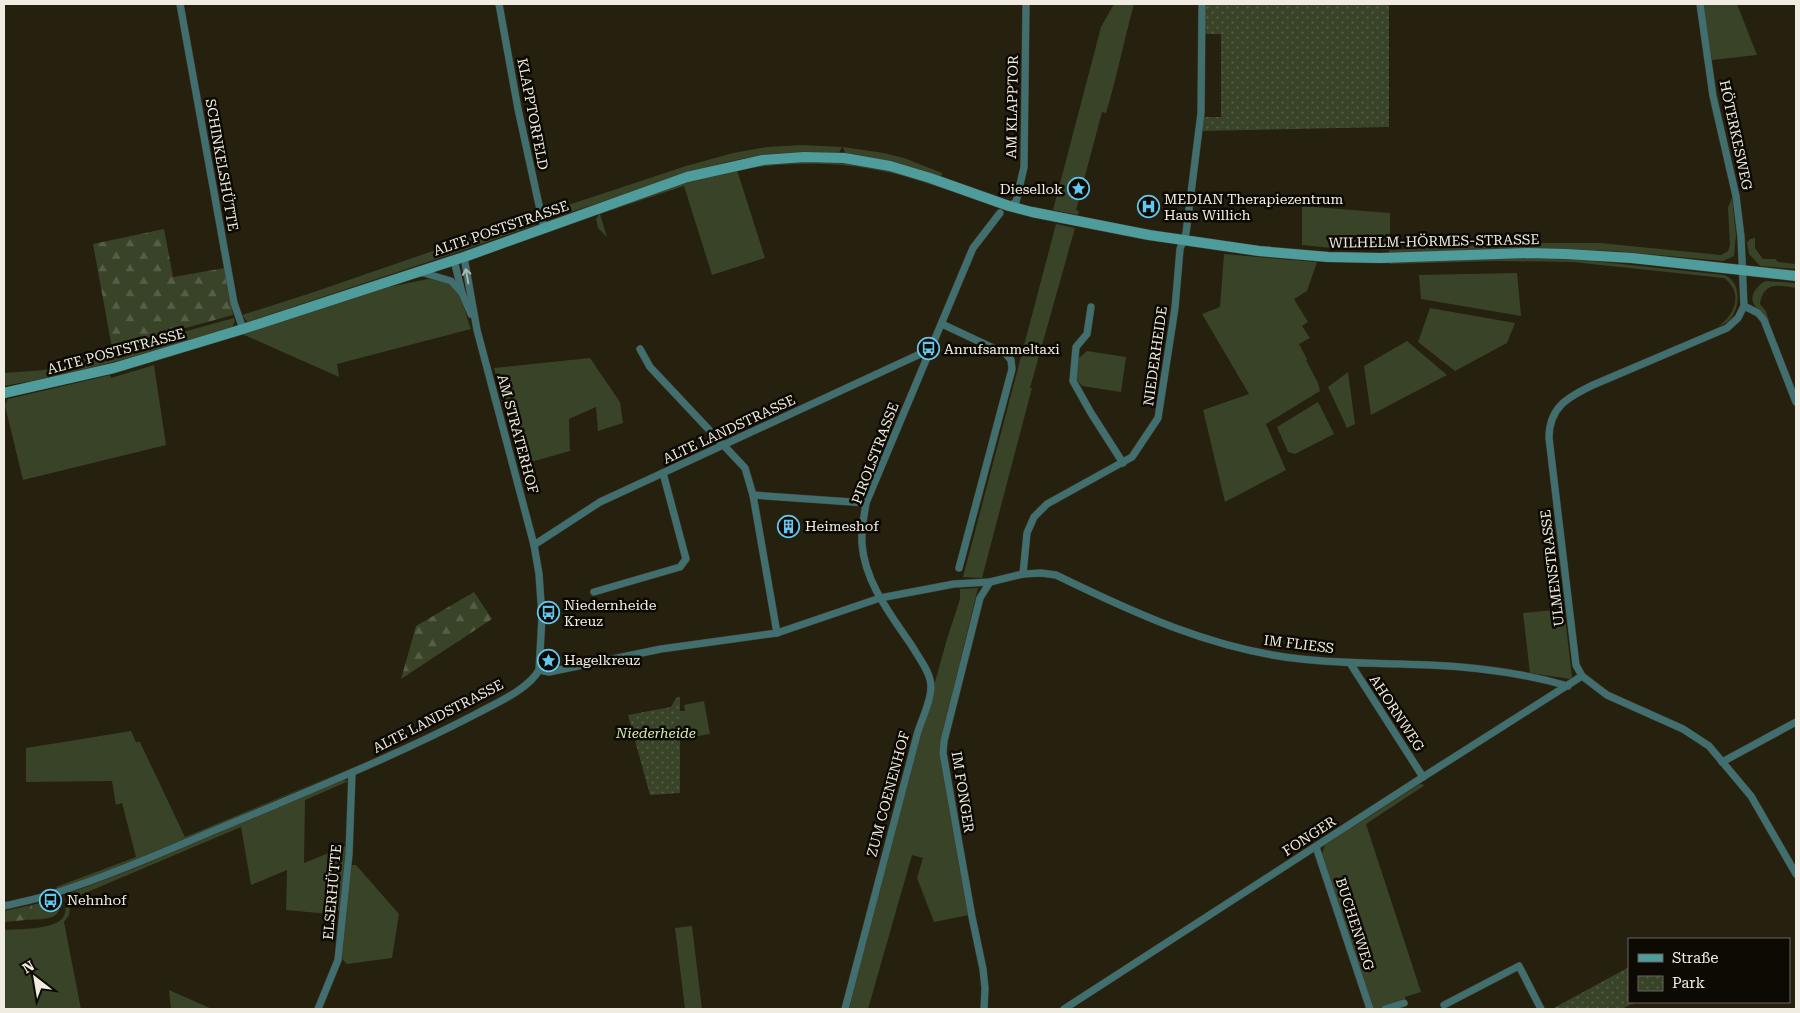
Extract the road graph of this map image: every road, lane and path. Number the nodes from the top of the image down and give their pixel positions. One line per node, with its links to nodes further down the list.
1 (180, 4): 19 (street, SCHINKELSHÜTTE)
2 (499, 4): 8 (street, KLAPPTORFELD)
3 (1026, 4): 6 (street, AM KLAPPTOR)
4 (1202, 4): 9 (street, NIEDERHEIDE)
5 (1700, 4): 12 (street, HÖTERKESWEG)
6 (1009, 206): 8 (street, ALTE POSTSTRASSE); 9 (street, WILHELM-HÖRMES-STRASSE)
7 (1000, 213): 18 (street)
8 (544, 228): 10 (street, ALTE POSTSTRASSE)
9 (1183, 240): 12 (street, WILHELM-HÖRMES-STRASSE); 26 (street, NIEDERHEIDE)
10 (464, 257): 11 (street, ALTE POSTSTRASSE); 20 (street, AM STRATERHOF, one-way to 10)
11 (454, 260): 14 (street, ALTE POSTSTRASSE); 15 (street, AM STRATERHOF)
12 (1744, 271): 13 (street, WILHELM-HÖRMES-STRASSE); 16 (street)
13 (1796, 276)
14 (394, 279): 15 (street); 19 (street, ALTE POSTSTRASSE)
15 (462, 293): 20 (street, AM STRATERHOF)
16 (1744, 306): 24 (street); 39 (street, ULMENSTRASSE)
17 (1091, 307): 26 (street)
18 (942, 324): 22 (street); 31 (street)
19 (243, 329): 23 (street, ALTE POSTSTRASSE)
20 (477, 330): 30 (street, AM STRATERHOF)
21 (640, 349): 25 (street)
22 (931, 349): 25 (street, ALTE LANDSTRASSE); 29 (street, PIROLSTRASSE)
23 (4, 393)
24 (1796, 402)
25 (724, 445): 27 (street, ALTE LANDSTRASSE); 28 (street)
26 (1123, 463): 32 (street, NIEDERHEIDE)
27 (663, 473): 30 (street, ALTE LANDSTRASSE); 34 (street)
28 (753, 495): 29 (street); 36 (street)
29 (866, 503): 35 (street, PIROLSTRASSE)
30 (534, 544): 38 (street)
31 (959, 568)
32 (1023, 574): 33 (street); 37 (street, IM FLIESS)
33 (990, 582): 35 (street); 52 (street, IM FONGER)
34 (594, 592)
35 (880, 598): 36 (street); 51 (street, ZUM COENENHOF)
36 (777, 633): 38 (street)
37 (1350, 663): 40 (street, IM FLIESS); 44 (street, AHORNWEG)
38 (539, 670): 43 (street, ALTE LANDSTRASSE)
39 (1582, 676): 40 (street); 42 (street)
40 (1568, 686): 44 (street, FONGER)
41 (1796, 722): 42 (street)
42 (1722, 762): 46 (street)
43 (352, 772): 47 (street, ALTE LANDSTRASSE); 50 (street, ELSERHÜTTE)
44 (1423, 777): 45 (street, FONGER)
45 (1316, 847): 53 (street, FONGER); 54 (street, BUCHENWEG)
46 (1796, 874)
47 (4, 906)
48 (1404, 1003): 55 (street)
49 (1444, 1005): 56 (street)
50 (318, 1009)
51 (845, 1009)
52 (984, 1009)
53 (1064, 1009)
54 (1370, 1009)
55 (1385, 1009)
56 (1540, 1009)

